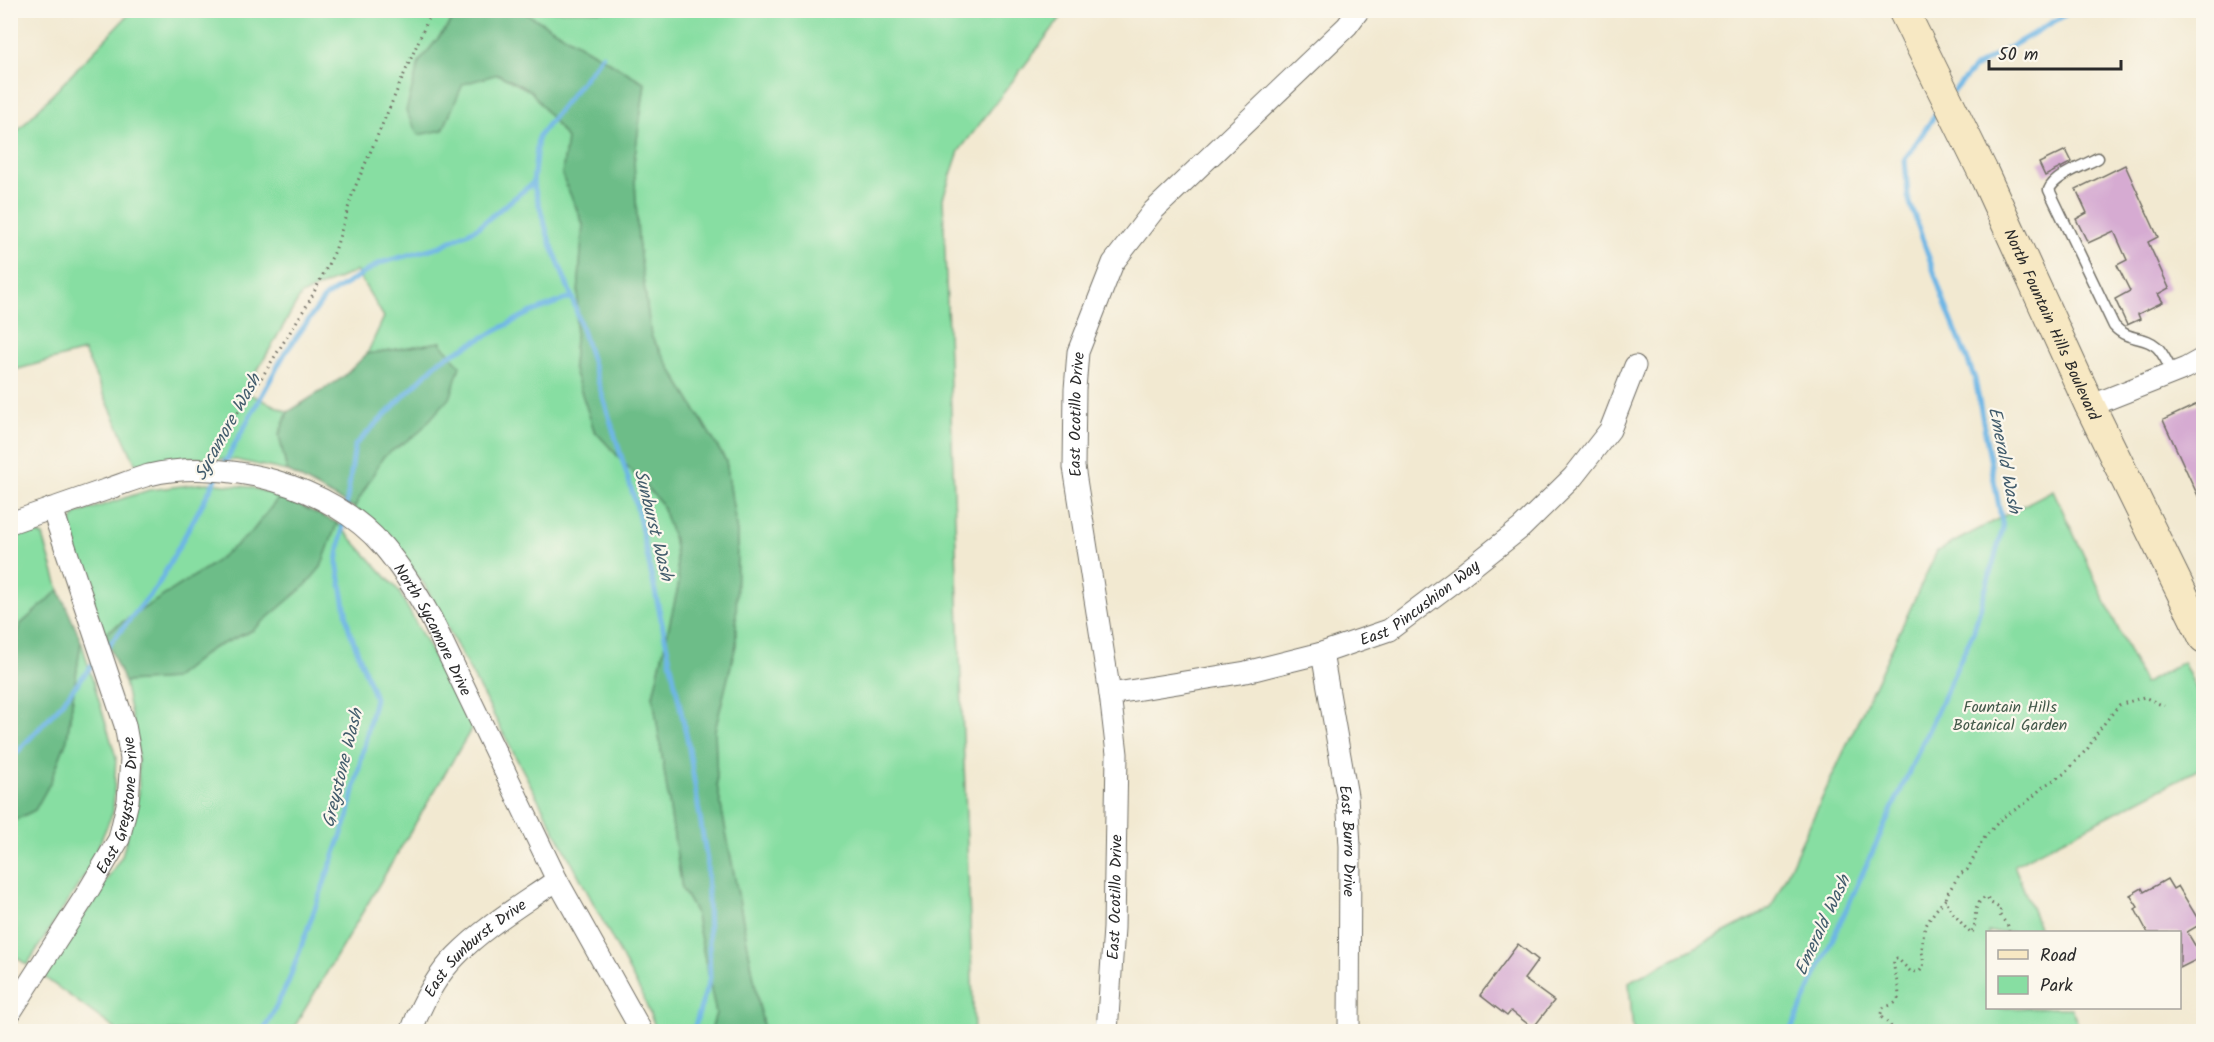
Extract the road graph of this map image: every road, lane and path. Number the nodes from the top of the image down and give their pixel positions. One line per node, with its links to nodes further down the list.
1 (432, 10): 9 (path)
2 (1359, 10): 14 (street, East Ocotillo Drive)
3 (1903, 10): 8 (main road, North Fountain Hills Boulevard)
4 (2098, 158): 7 (lane)
5 (2203, 361): 7 (street)
6 (1635, 366): 13 (street, East Pincushion Way)
7 (2173, 373): 8 (street)
8 (2090, 406): 12 (main road, North Fountain Hills Boulevard)
9 (197, 470): 10 (street, North Sycamore Drive); 16 (street, North Sycamore Drive)
10 (52, 508): 11 (street, North Sycamore Drive); 19 (street, East Greystone Drive)
11 (10, 522)
12 (2204, 638)
13 (1322, 653): 14 (street, East Pincushion Way); 23 (street, East Burro Drive)
14 (1110, 694): 22 (street, East Ocotillo Drive)
15 (2164, 706): 17 (path)
16 (557, 880): 20 (street, East Sunburst Drive); 21 (street, North Sycamore Drive)
17 (1946, 899): 18 (path); 24 (path)
18 (2009, 931)
19 (10, 1013)
20 (411, 1032)
21 (642, 1032)
22 (1107, 1032)
23 (1349, 1032)
24 (1894, 1032)

